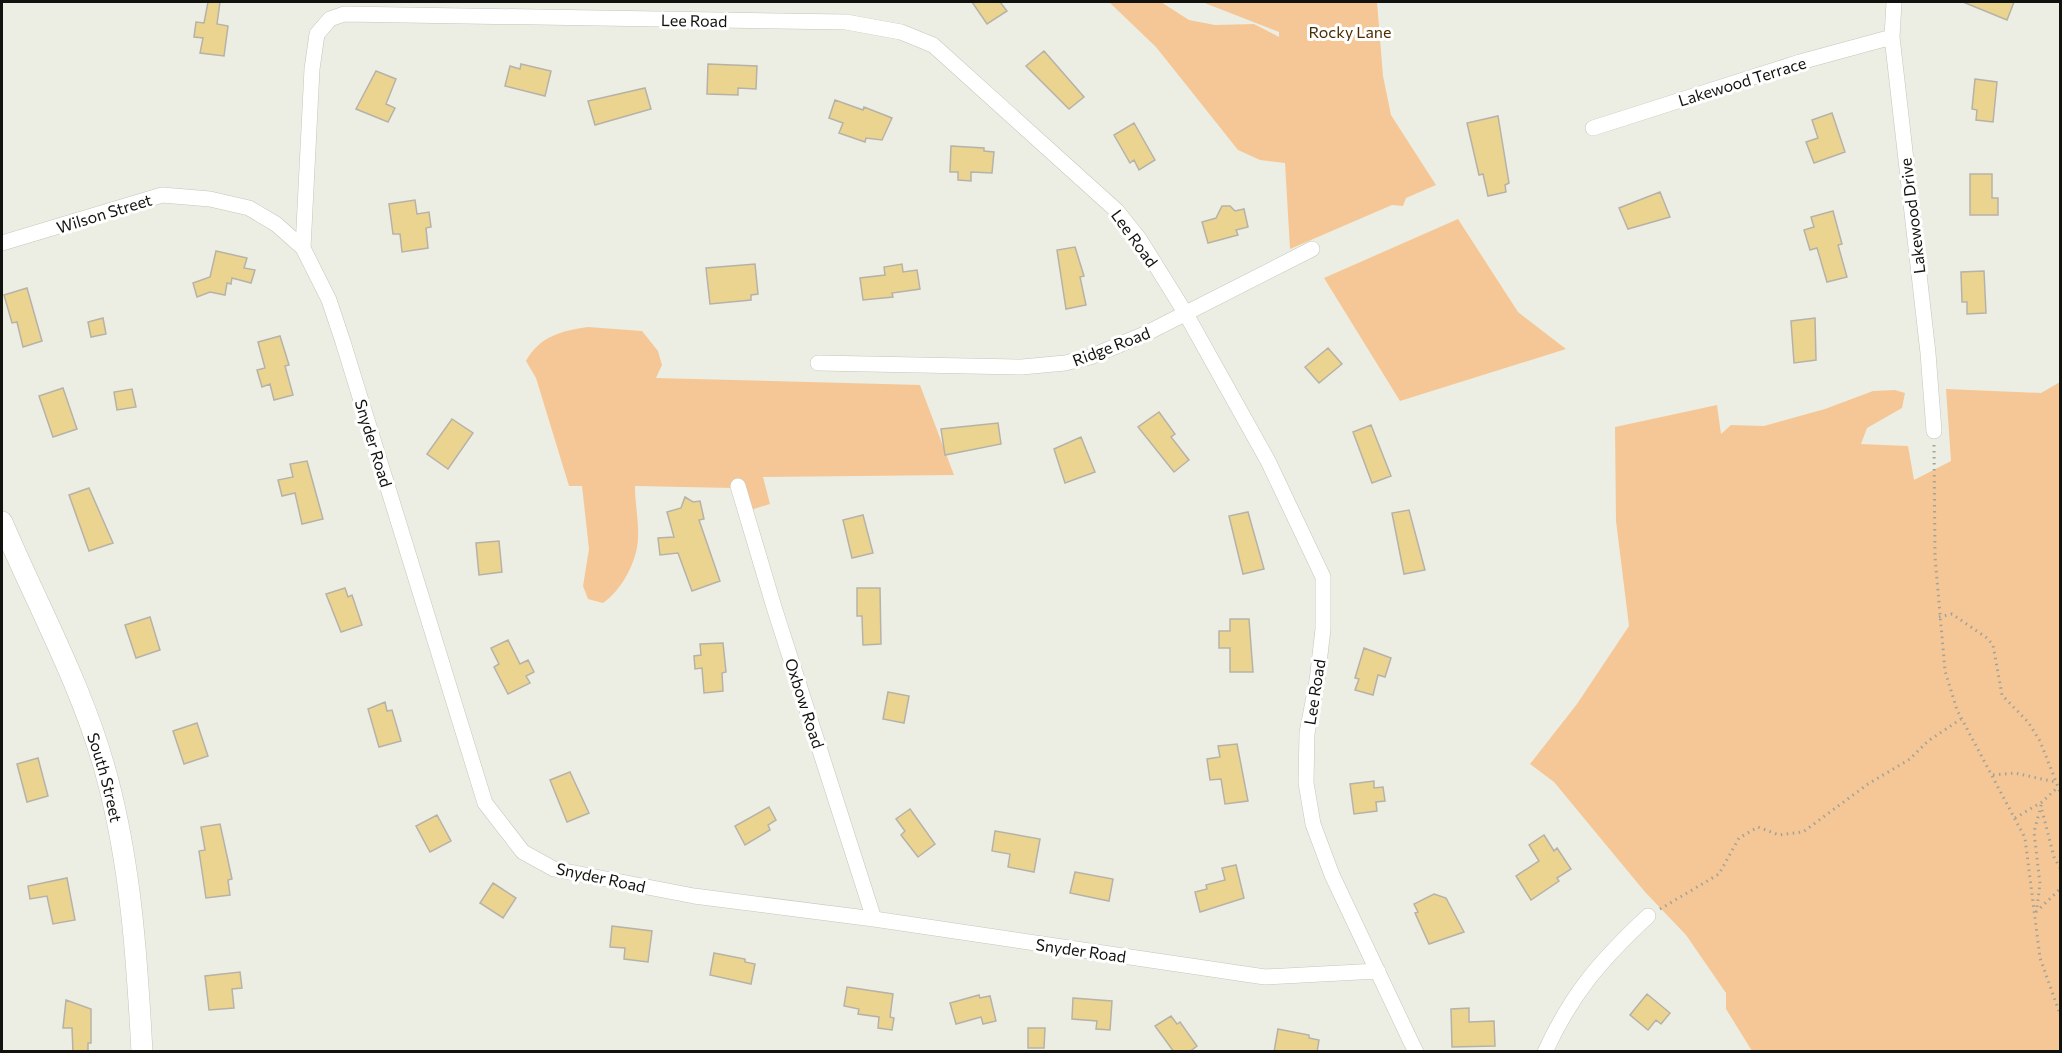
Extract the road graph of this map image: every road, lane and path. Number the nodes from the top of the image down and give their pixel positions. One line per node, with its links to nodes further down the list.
1 (1894, 2): 3 (street, Lakewood Drive)
2 (330, 19): 6 (street, Snyder Road); 8 (street, Lee Road)
3 (1892, 37): 4 (street, Lakewood Terrace); 10 (street, Lakewood Drive)
4 (1593, 128)
5 (2, 243): 6 (street, Wilson Street)
6 (303, 248): 26 (street, Snyder Road)
7 (1312, 249): 8 (street, Ridge Road)
8 (1186, 314): 9 (street, Ridge Road); 27 (street, Lee Road)
9 (818, 363)
10 (1934, 431): 13 (path)
11 (738, 486): 26 (street, Oxbow Road)
12 (2, 522): 29 (main road, South Street)
13 (1940, 617): 14 (path); 16 (path)
14 (1961, 719): 15 (path); 25 (path)
15 (1991, 774): 16 (path); 21 (path)
16 (2055, 782): 17 (path)
17 (2058, 787): 18 (path); 19 (path)
18 (2061, 792)
19 (2042, 802): 20 (path); 21 (path)
20 (2042, 810): 22 (path); 24 (path)
21 (2015, 818): 24 (path)
22 (2061, 868)
23 (2061, 889): 24 (path)
24 (2036, 912): 28 (path)
25 (1648, 916): 31 (street)
26 (874, 919): 27 (street, Snyder Road)
27 (1378, 971): 30 (street, Lee Road)
28 (2061, 1014)
29 (142, 1052)
30 (1416, 1052)
31 (1545, 1052)

